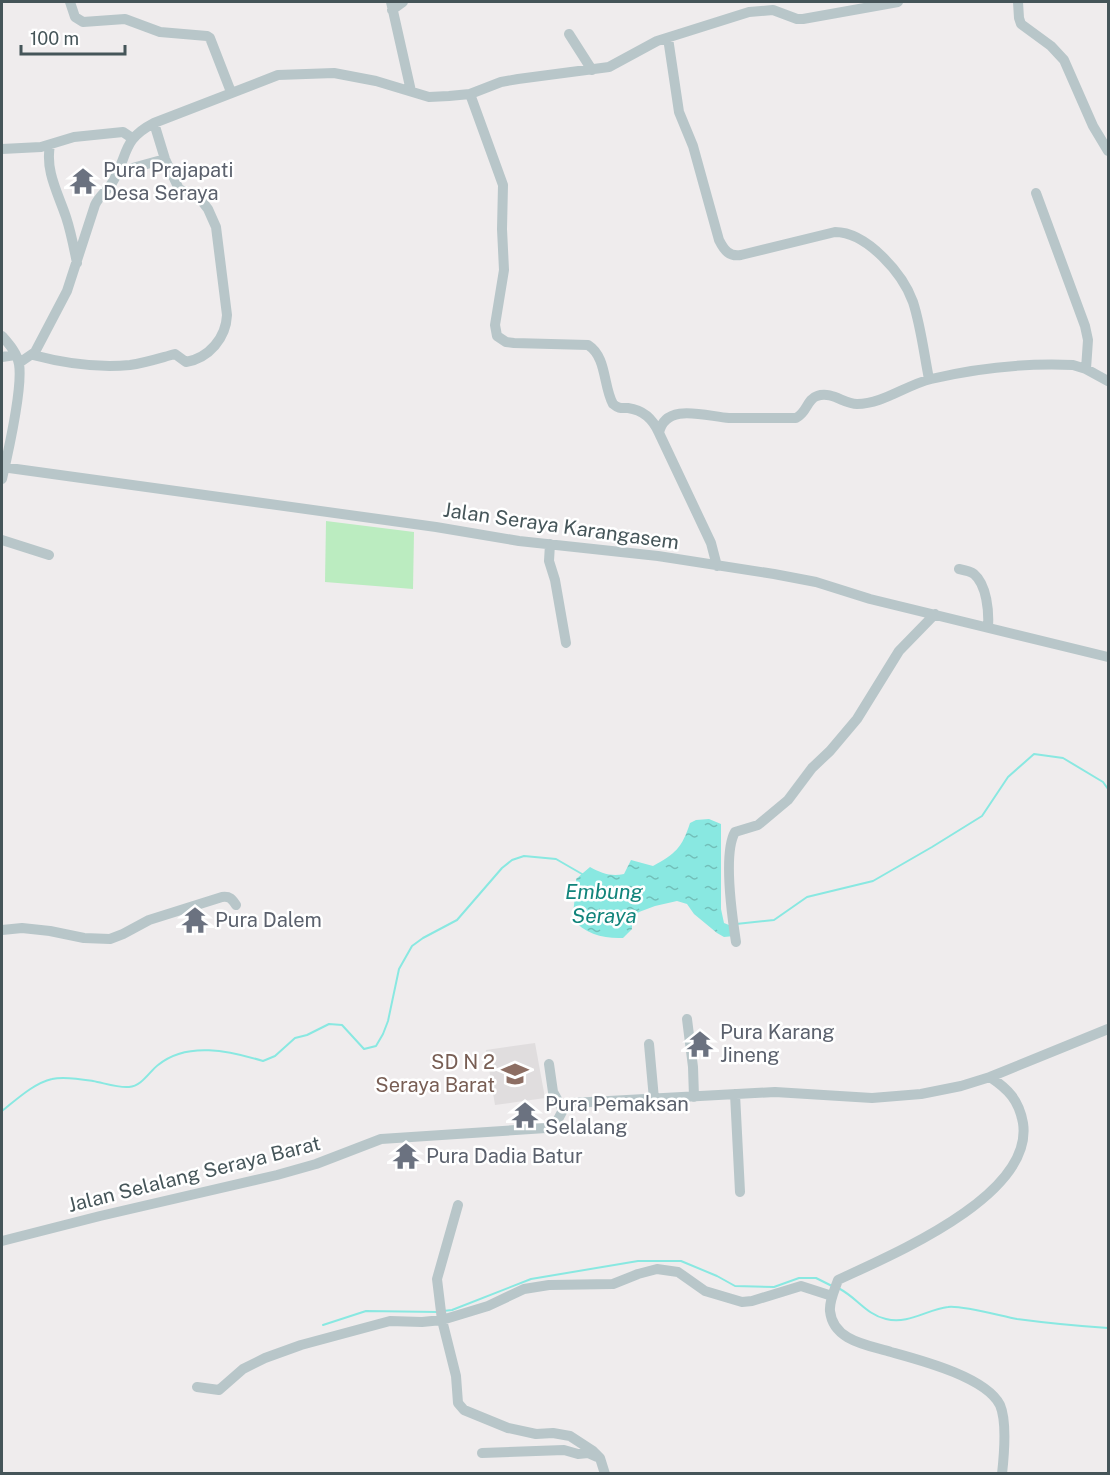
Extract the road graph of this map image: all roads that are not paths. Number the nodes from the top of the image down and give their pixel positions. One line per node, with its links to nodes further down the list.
1 (70, 2): 11 (street)
2 (403, 2): 5 (street)
3 (898, 2): 6 (street)
4 (1018, 2): 17 (street)
5 (392, 6): 10 (street)
6 (749, 7): 8 (street)
7 (569, 33): 9 (street)
8 (668, 38): 9 (street); 27 (street)
9 (592, 70): 12 (street)
10 (411, 91): 11 (street); 12 (street)
11 (231, 92): 13 (street)
12 (470, 94): 30 (street)
13 (154, 123): 14 (street); 18 (street)
14 (132, 138): 15 (street); 19 (street)
15 (50, 145): 16 (street); 21 (street)
16 (2, 149)
17 (1108, 151)
18 (165, 159): 19 (street); 23 (street)
19 (118, 172): 21 (street)
20 (1036, 193): 26 (street)
21 (77, 263): 23 (street)
22 (2, 336): 25 (street)
23 (33, 355): 25 (street)
24 (2, 357): 25 (street)
25 (17, 359): 29 (street)
26 (1086, 369): 27 (street); 28 (street)
27 (929, 380): 30 (street)
28 (1108, 381)
29 (7, 424): 31 (street)
30 (659, 433): 35 (street)
31 (2, 471): 33 (street, Jalan Seraya Karangasem)
32 (2, 540): 34 (street)
33 (550, 544): 35 (street, Jalan Seraya Karangasem); 39 (street)
34 (49, 555)
35 (717, 566): 37 (street, Jalan Seraya Karangasem)
36 (959, 569): 38 (street)
37 (935, 614): 38 (street, Jalan Seraya Karangasem); 43 (street)
38 (988, 627): 40 (street, Jalan Seraya Karangasem)
39 (566, 643)
40 (1108, 657)
41 (236, 905): 42 (street)
42 (2, 930)
43 (736, 942)
44 (687, 1019): 52 (street)
45 (1108, 1029): 48 (street, Jalan Selalang Seraya Barat)
46 (649, 1044): 53 (street)
47 (549, 1064): 54 (street)
48 (1015, 1068): 49 (street, Jalan Selalang Seraya Barat); 50 (street)
49 (990, 1077): 50 (street); 51 (street, Jalan Selalang Seraya Barat)
50 (1007, 1089): 58 (street)
51 (735, 1094): 52 (street, Jalan Selalang Seraya Barat); 55 (street)
52 (694, 1096): 53 (street, Jalan Selalang Seraya Barat)
53 (654, 1099): 54 (street, Jalan Selalang Seraya Barat)
54 (563, 1110): 57 (street, Jalan Selalang Seraya Barat)
55 (740, 1192)
56 (458, 1205): 59 (street)
57 (2, 1241)
58 (833, 1295): 59 (street); 64 (street)
59 (442, 1320): 60 (street); 62 (street)
60 (197, 1387)
61 (482, 1453): 62 (street)
62 (600, 1458): 63 (street)
63 (605, 1473)
64 (1002, 1473)

